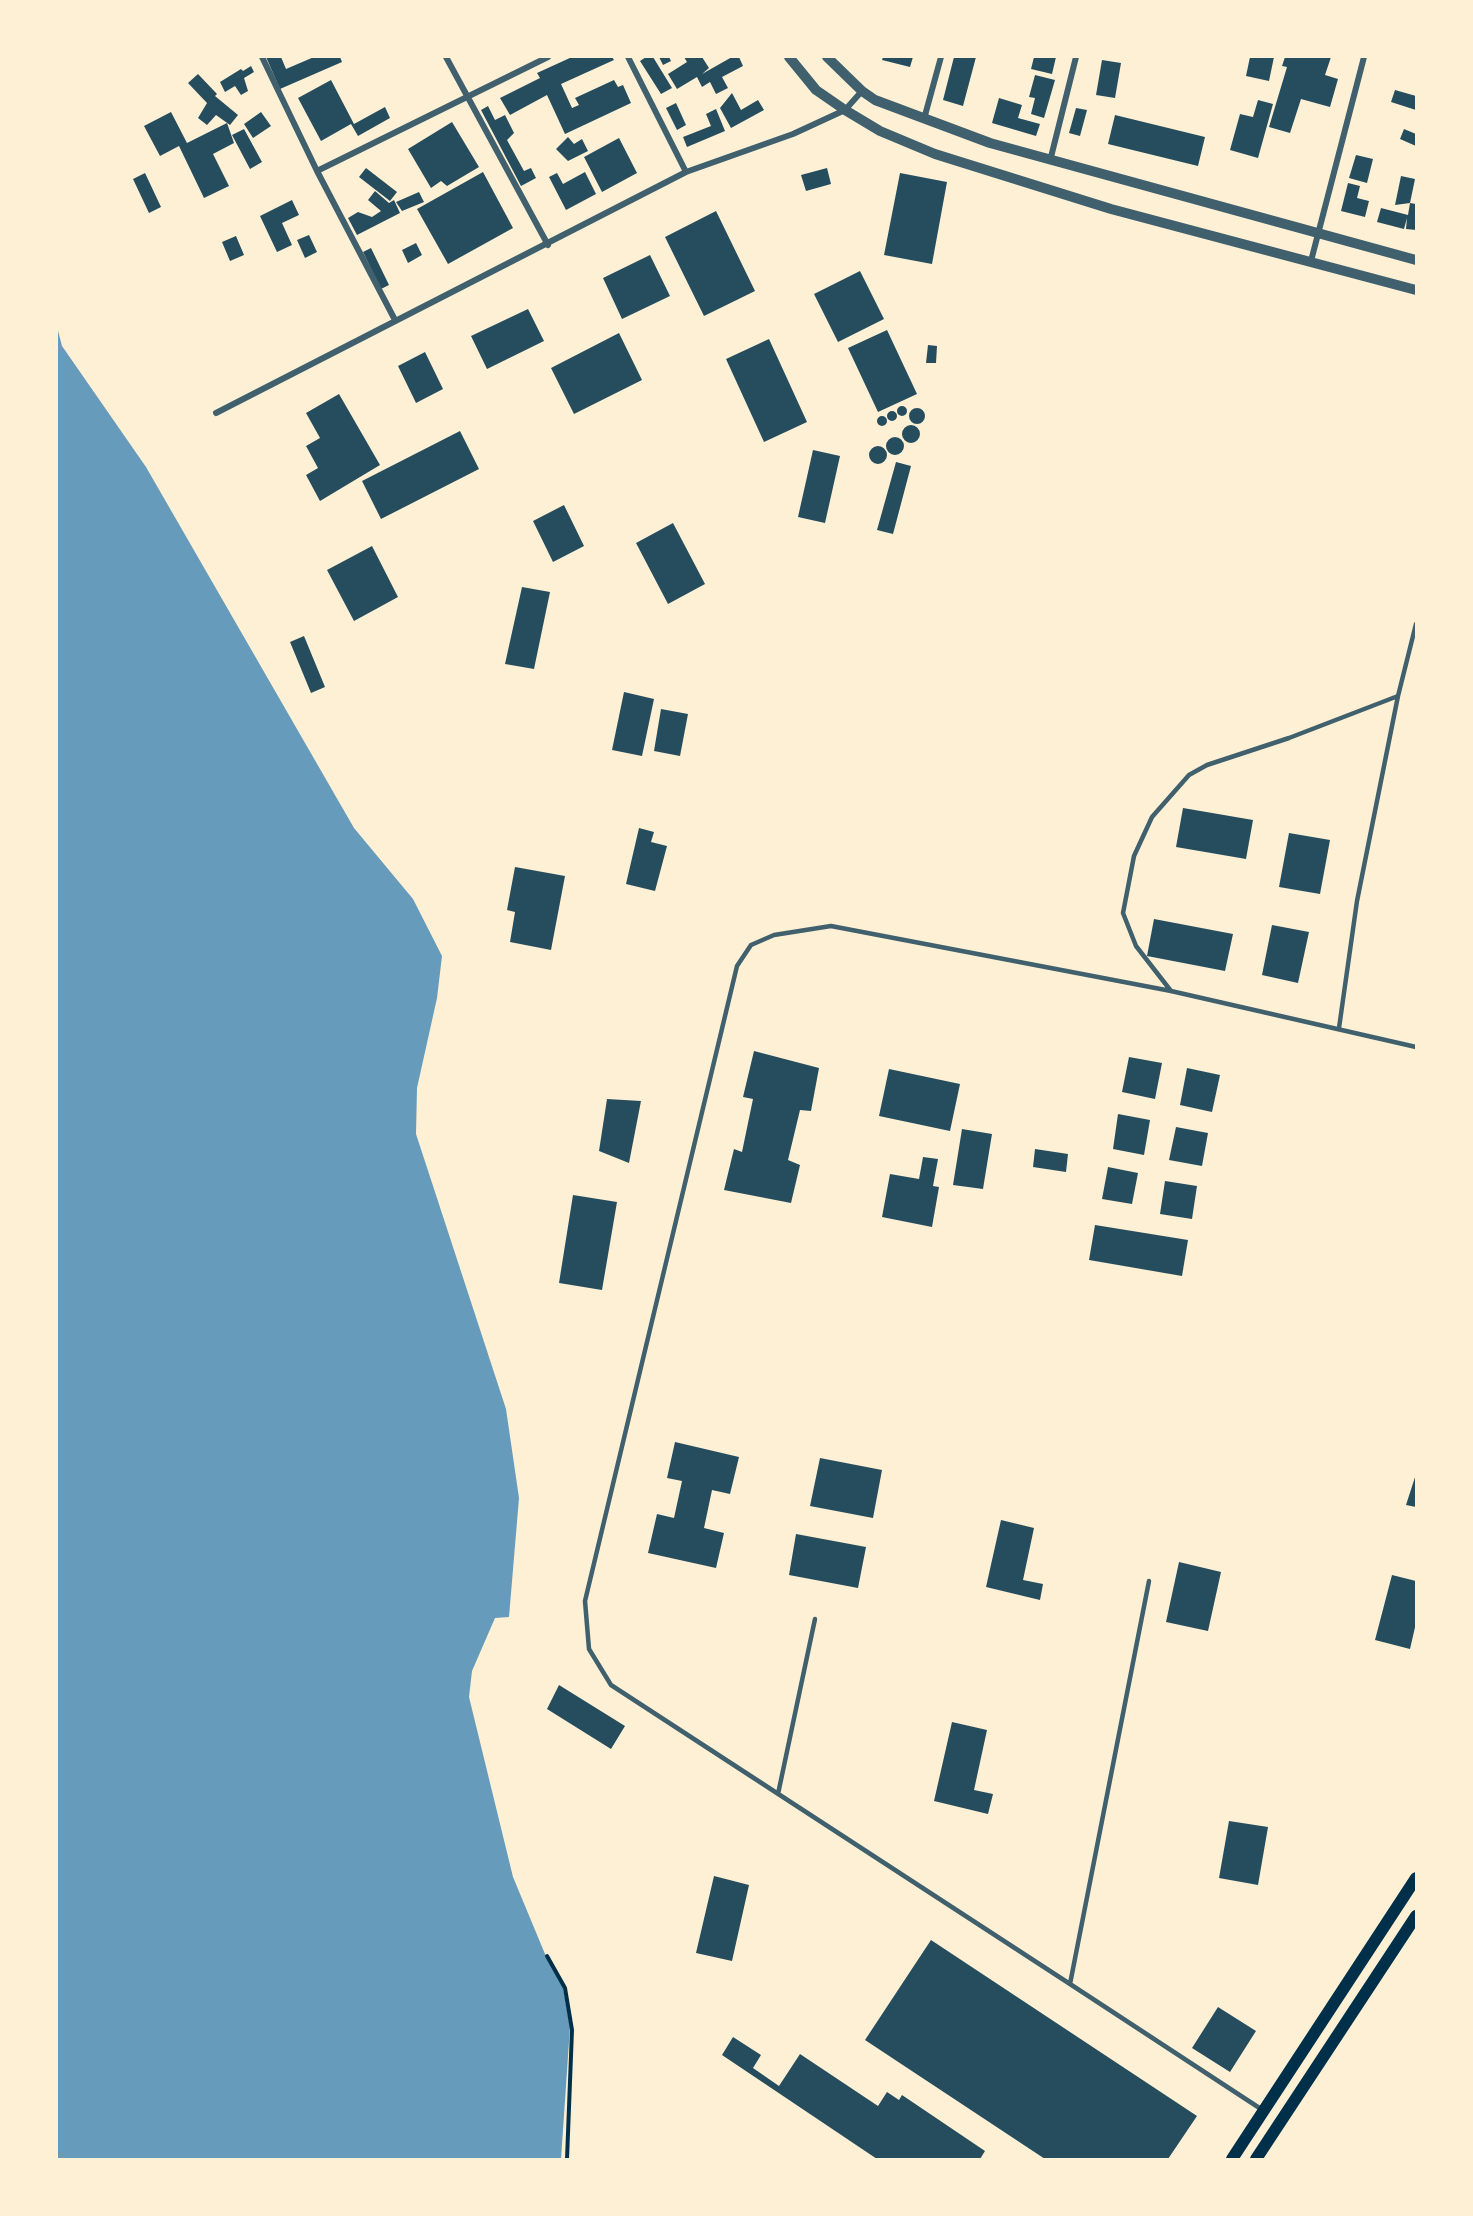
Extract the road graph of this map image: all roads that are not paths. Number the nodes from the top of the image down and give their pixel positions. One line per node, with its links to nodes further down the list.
1 (262, 57): 15 (street)
2 (446, 57): 11 (street)
3 (548, 57): 11 (street)
4 (628, 57): 16 (street)
5 (789, 57): 12 (street)
6 (827, 57): 10 (street)
7 (941, 57): 13 (street)
8 (1076, 57): 14 (street)
9 (1364, 57): 17 (street)
10 (862, 91): 12 (street); 13 (street)
11 (470, 96): 15 (street); 18 (street)
12 (845, 110): 16 (street); 20 (street)
13 (924, 119): 14 (street)
14 (1050, 161): 17 (street)
15 (317, 171): 22 (street)
16 (686, 172): 18 (street)
17 (1317, 234): 19 (street); 20 (street)
18 (548, 245): 22 (street)
19 (1416, 260)
20 (1311, 261): 21 (street)
21 (1416, 290)
22 (395, 320): 23 (street)
23 (216, 413)
24 (1416, 624): 25 (lane)
25 (1398, 696): 26 (lane); 27 (lane)
26 (1171, 991): 27 (lane); 31 (lane)
27 (1340, 1028): 28 (lane)
28 (1416, 1047)
29 (1149, 1581): 34 (lane)
30 (815, 1619): 31 (lane)
31 (778, 1794): 34 (lane)
32 (1416, 1878): 35 (main road)
33 (1416, 1916): 37 (main road)
34 (1070, 1984): 35 (lane)
35 (1264, 2110): 36 (main road)
36 (1232, 2159)
37 (1256, 2159)

